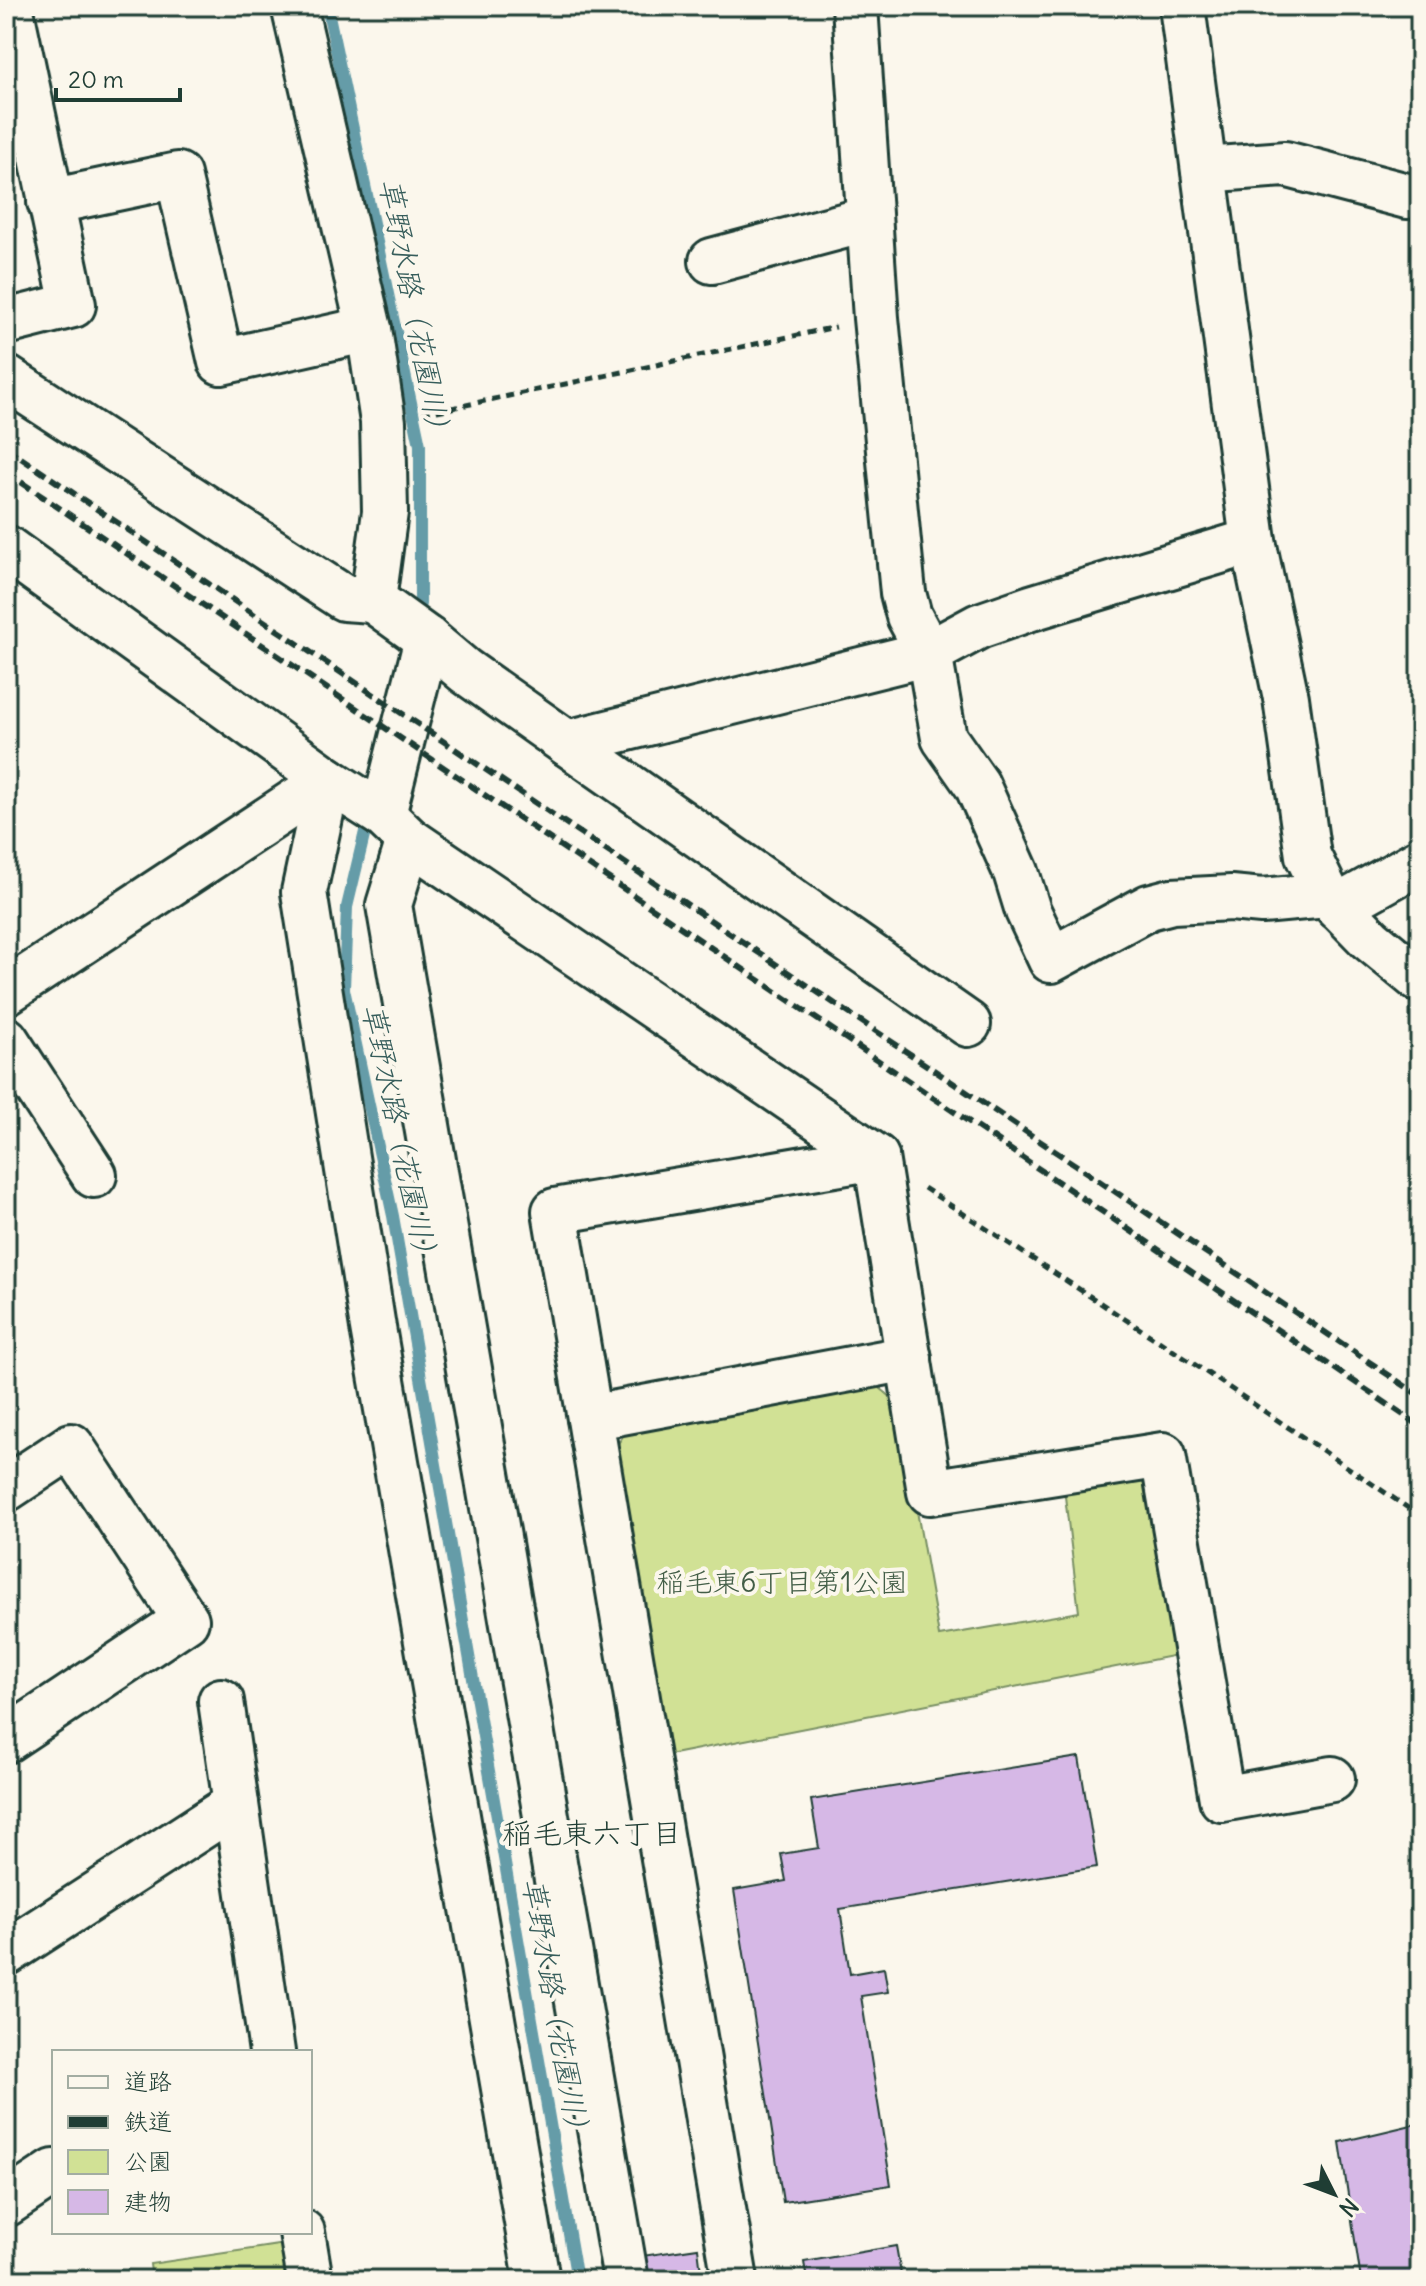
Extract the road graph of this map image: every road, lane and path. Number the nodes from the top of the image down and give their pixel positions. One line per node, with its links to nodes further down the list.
1 (10, 6): 5 (street)
2 (294, 6): 13 (street)
3 (855, 6): 9 (street)
4 (1182, 6): 6 (street)
5 (21, 138): 8 (street)
6 (1204, 170): 7 (street); 16 (street)
7 (1407, 196)
8 (50, 202): 12 (street); 13 (street)
9 (869, 219): 10 (street); 11 (street)
10 (712, 261)
11 (876, 318): 15 (path); 20 (street)
12 (6, 322)
13 (369, 329): 18 (street)
14 (6, 378): 18 (street)
15 (441, 410)
16 (1253, 541): 20 (street); 25 (street)
17 (6, 548): 22 (street)
18 (373, 600): 19 (street)
19 (427, 639): 21 (street); 23 (street)
20 (929, 653): 21 (street); 25 (street)
21 (567, 743): 28 (street)
22 (328, 780): 23 (street); 27 (street); 46 (street)
23 (396, 828): 30 (street); 47 (street)
24 (1420, 861): 25 (street)
25 (1333, 901): 26 (street)
26 (1420, 980)
27 (6, 992)
28 (968, 1024)
29 (6, 1040): 31 (street)
30 (876, 1157): 32 (street); 33 (street); 35 (path)
31 (94, 1175)
32 (909, 1358): 33 (street); 38 (street)
33 (590, 1418): 48 (street)
34 (6, 1489): 37 (street)
35 (1420, 1516)
36 (221, 1701): 39 (street)
37 (6, 1740)
38 (1332, 1779)
39 (236, 1804): 40 (street); 41 (street)
40 (6, 1953)
41 (272, 2050)
42 (52, 2173): 43 (street)
43 (6, 2204)
44 (302, 2234): 45 (street)
45 (310, 2280)
46 (537, 2280)
47 (626, 2280)
48 (735, 2280)

